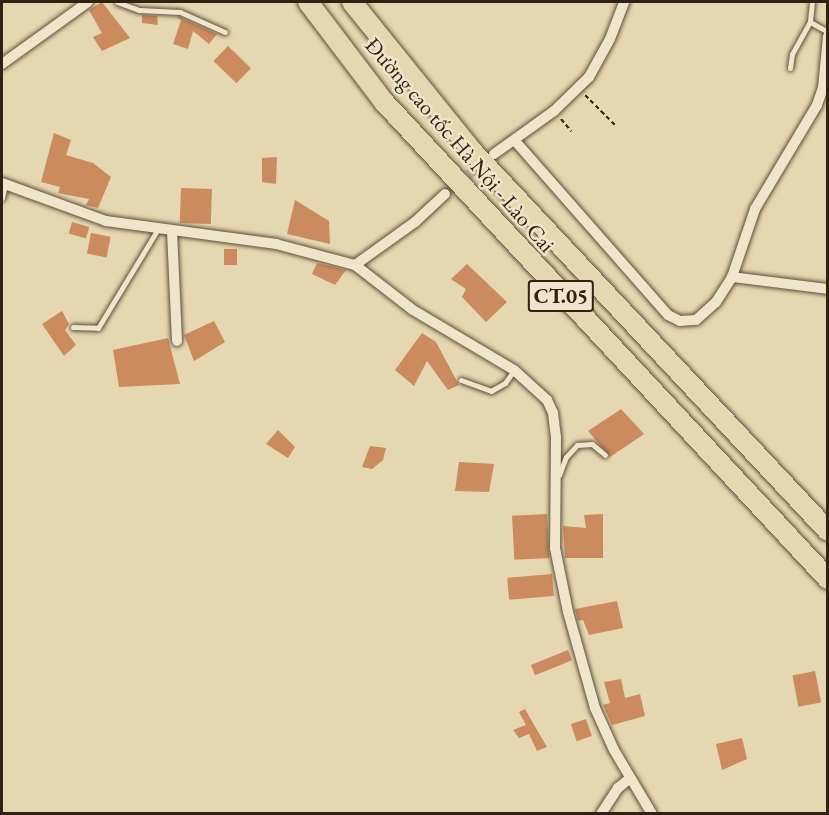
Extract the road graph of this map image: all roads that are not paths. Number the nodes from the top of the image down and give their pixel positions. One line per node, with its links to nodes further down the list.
1 (88, 2): 10 (street)
2 (117, 2): 8 (lane)
3 (308, 2): 30 (highway, Đường cao tốc Hà Nội - Lào Cai / CT.05)
4 (351, 2): 29 (highway, Đường cao tốc Hà Nội - Lào Cai / CT.05)
5 (624, 2): 13 (street)
6 (812, 2): 7 (lane)
7 (810, 22): 9 (lane); 11 (lane)
8 (225, 32)
9 (828, 34): 12 (street)
10 (2, 64)
11 (790, 68)
12 (826, 78): 21 (street)
13 (516, 142): 14 (street); 21 (street)
14 (494, 154)
15 (4, 183): 17 (lane); 18 (street)
16 (445, 194): 20 (street)
17 (2, 198)
18 (158, 229): 19 (street); 23 (lane)
19 (172, 231): 20 (street); 24 (street)
20 (355, 265): 25 (street)
21 (732, 278): 22 (street)
22 (828, 289)
23 (73, 327)
24 (177, 340)
25 (514, 370): 26 (lane); 28 (street)
26 (461, 380)
27 (605, 455): 28 (lane)
28 (555, 485): 31 (street)
29 (828, 531)
30 (828, 579)
31 (629, 779): 32 (street); 33 (street)
32 (601, 813)
33 (652, 813)

